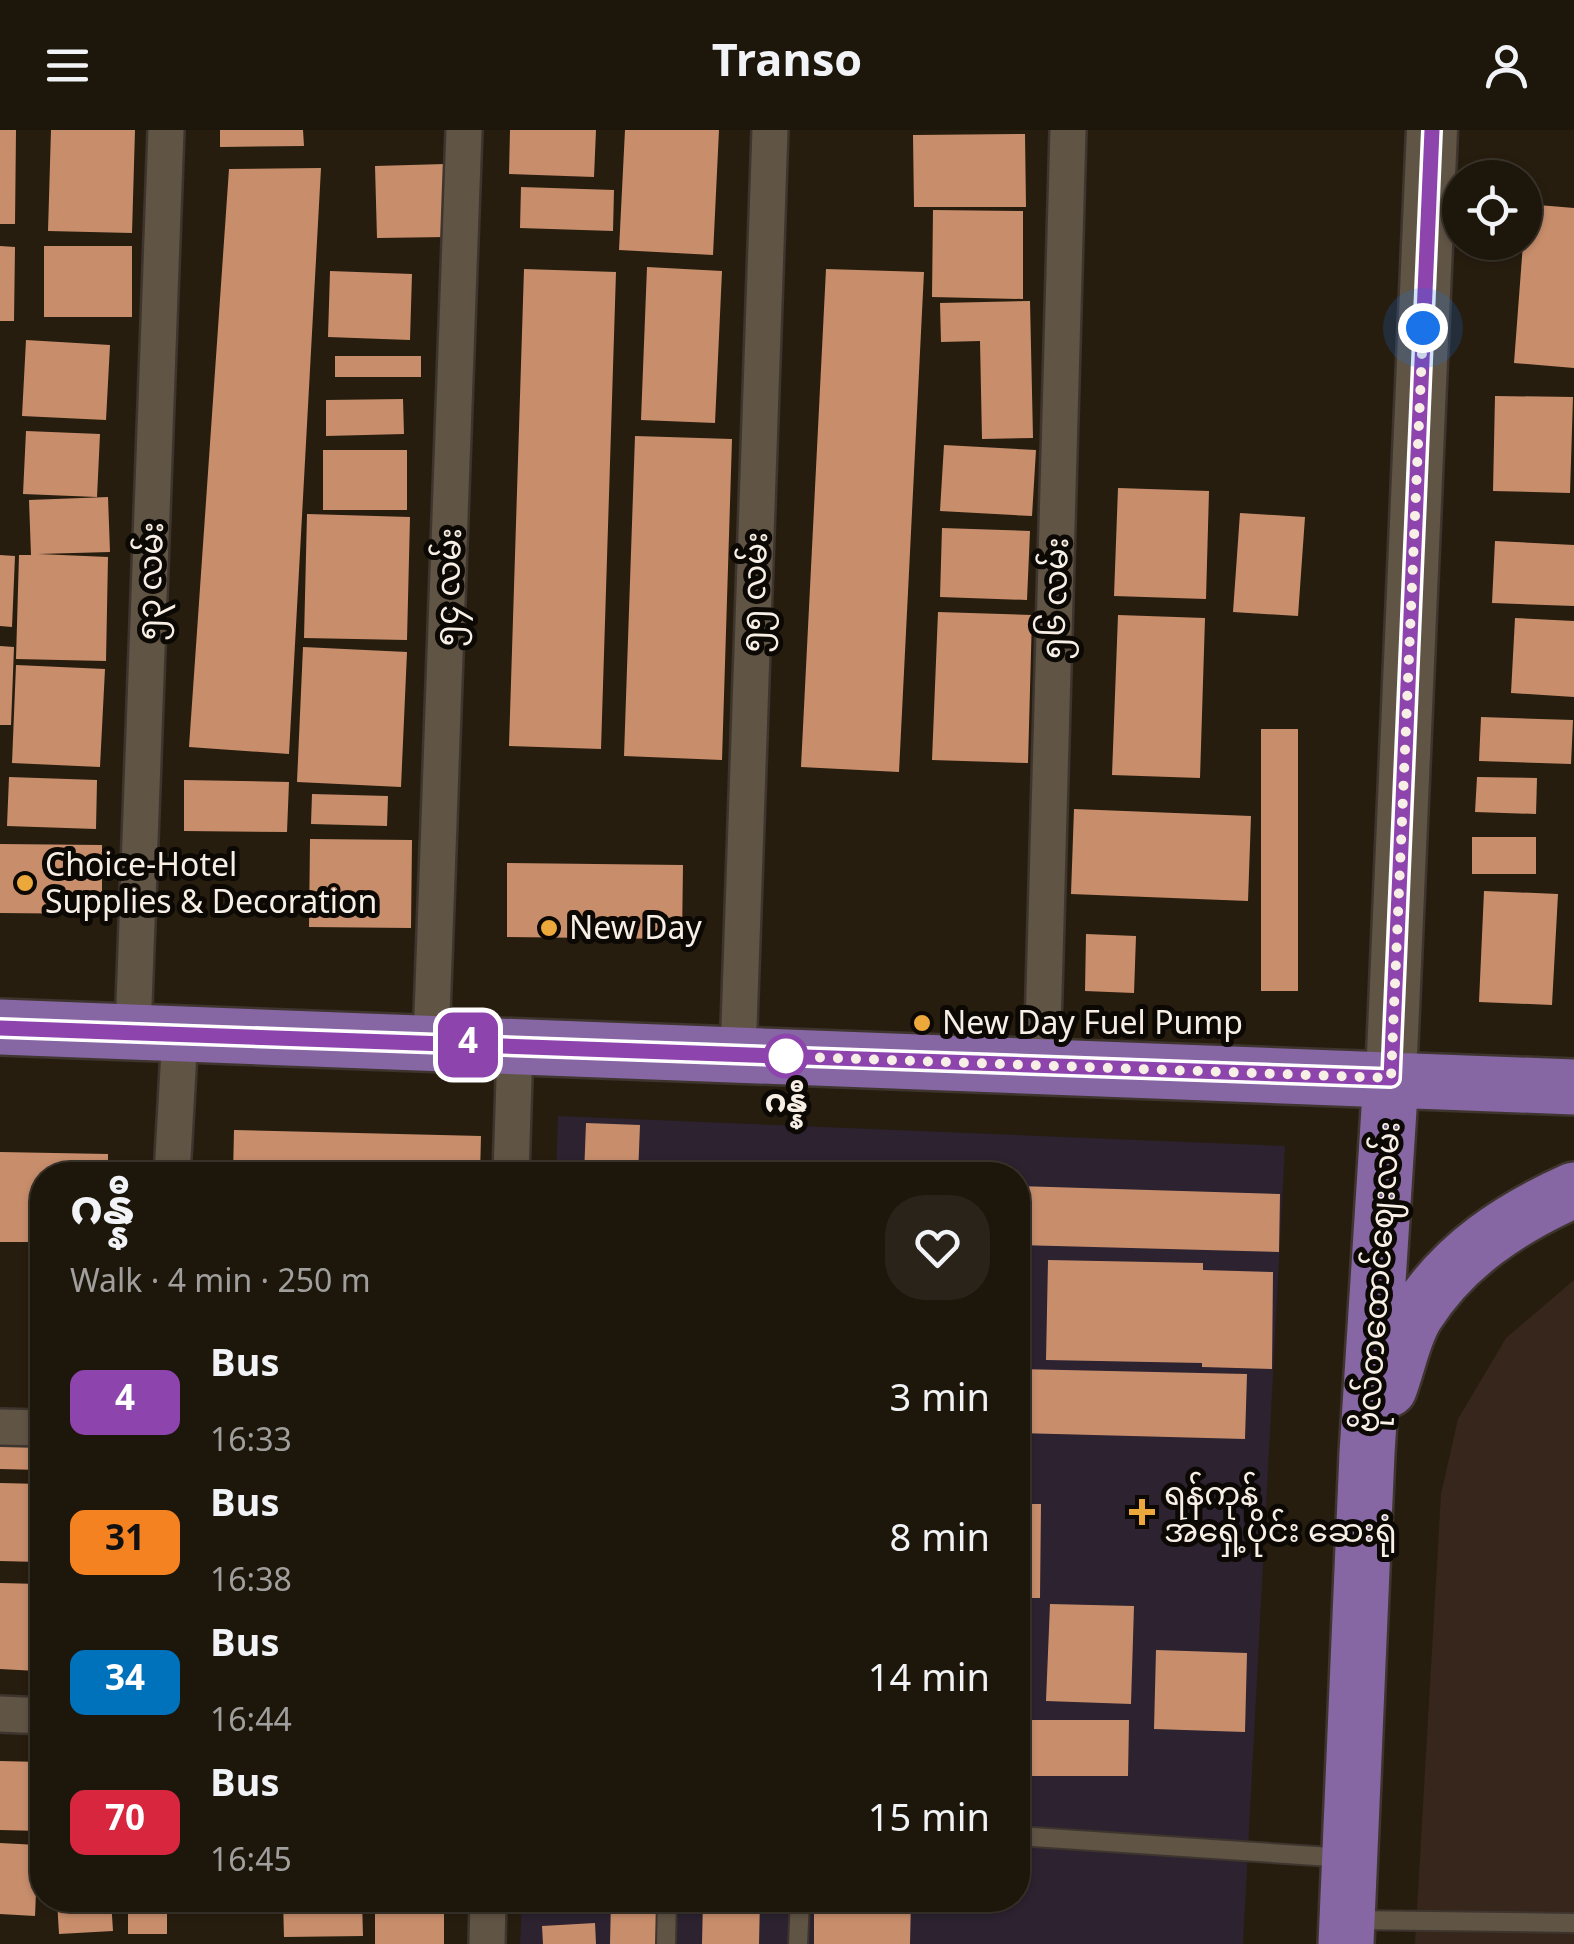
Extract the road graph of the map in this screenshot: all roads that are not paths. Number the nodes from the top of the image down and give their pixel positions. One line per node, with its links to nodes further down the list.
1 (166, 130): 7 (street, ၅၃ လမ်း)
2 (464, 130): 8 (street, ၅၄ လမ်း)
3 (770, 130): 10 (street, ၅၅ လမ်း)
4 (1068, 130): 11 (street, ၅၆ လမ်း)
5 (1432, 130): 12 (main road, ဗိုလ်တထောင်ဈေးလမ်း)
6 (0, 1028): 7 (main road)
7 (157, 1033): 8 (main road); 14 (street, ၅၃ လမ်း)
8 (431, 1043): 9 (main road)
9 (516, 1046): 10 (main road); 15 (street)
10 (738, 1054): 11 (main road)
11 (1042, 1066): 12 (main road)
12 (1391, 1078): 13 (main road); 19 (main road, ဗိုလ်တထောင်ဈေးလမ်း)
13 (1574, 1087)
14 (171, 1162)
15 (512, 1162)
16 (1574, 1190): 19 (main road)
17 (0, 1426): 18 (street)
18 (30, 1427)
19 (1366, 1453): 23 (main road, ဗိုလ်တထောင်ဈေးလမ်း)
20 (0, 1714): 21 (street)
21 (30, 1715)
22 (1030, 1837): 23 (lane)
23 (1350, 1858): 28 (main road, ဗိုလ်တထောင်ဈေးလမ်း)
24 (488, 1912): 29 (street)
25 (667, 1912): 30 (lane)
26 (799, 1912): 31 (lane)
27 (1574, 1924): 28 (lane)
28 (1347, 1932)
29 (487, 1944)
30 (666, 1944)
31 (798, 1944)

